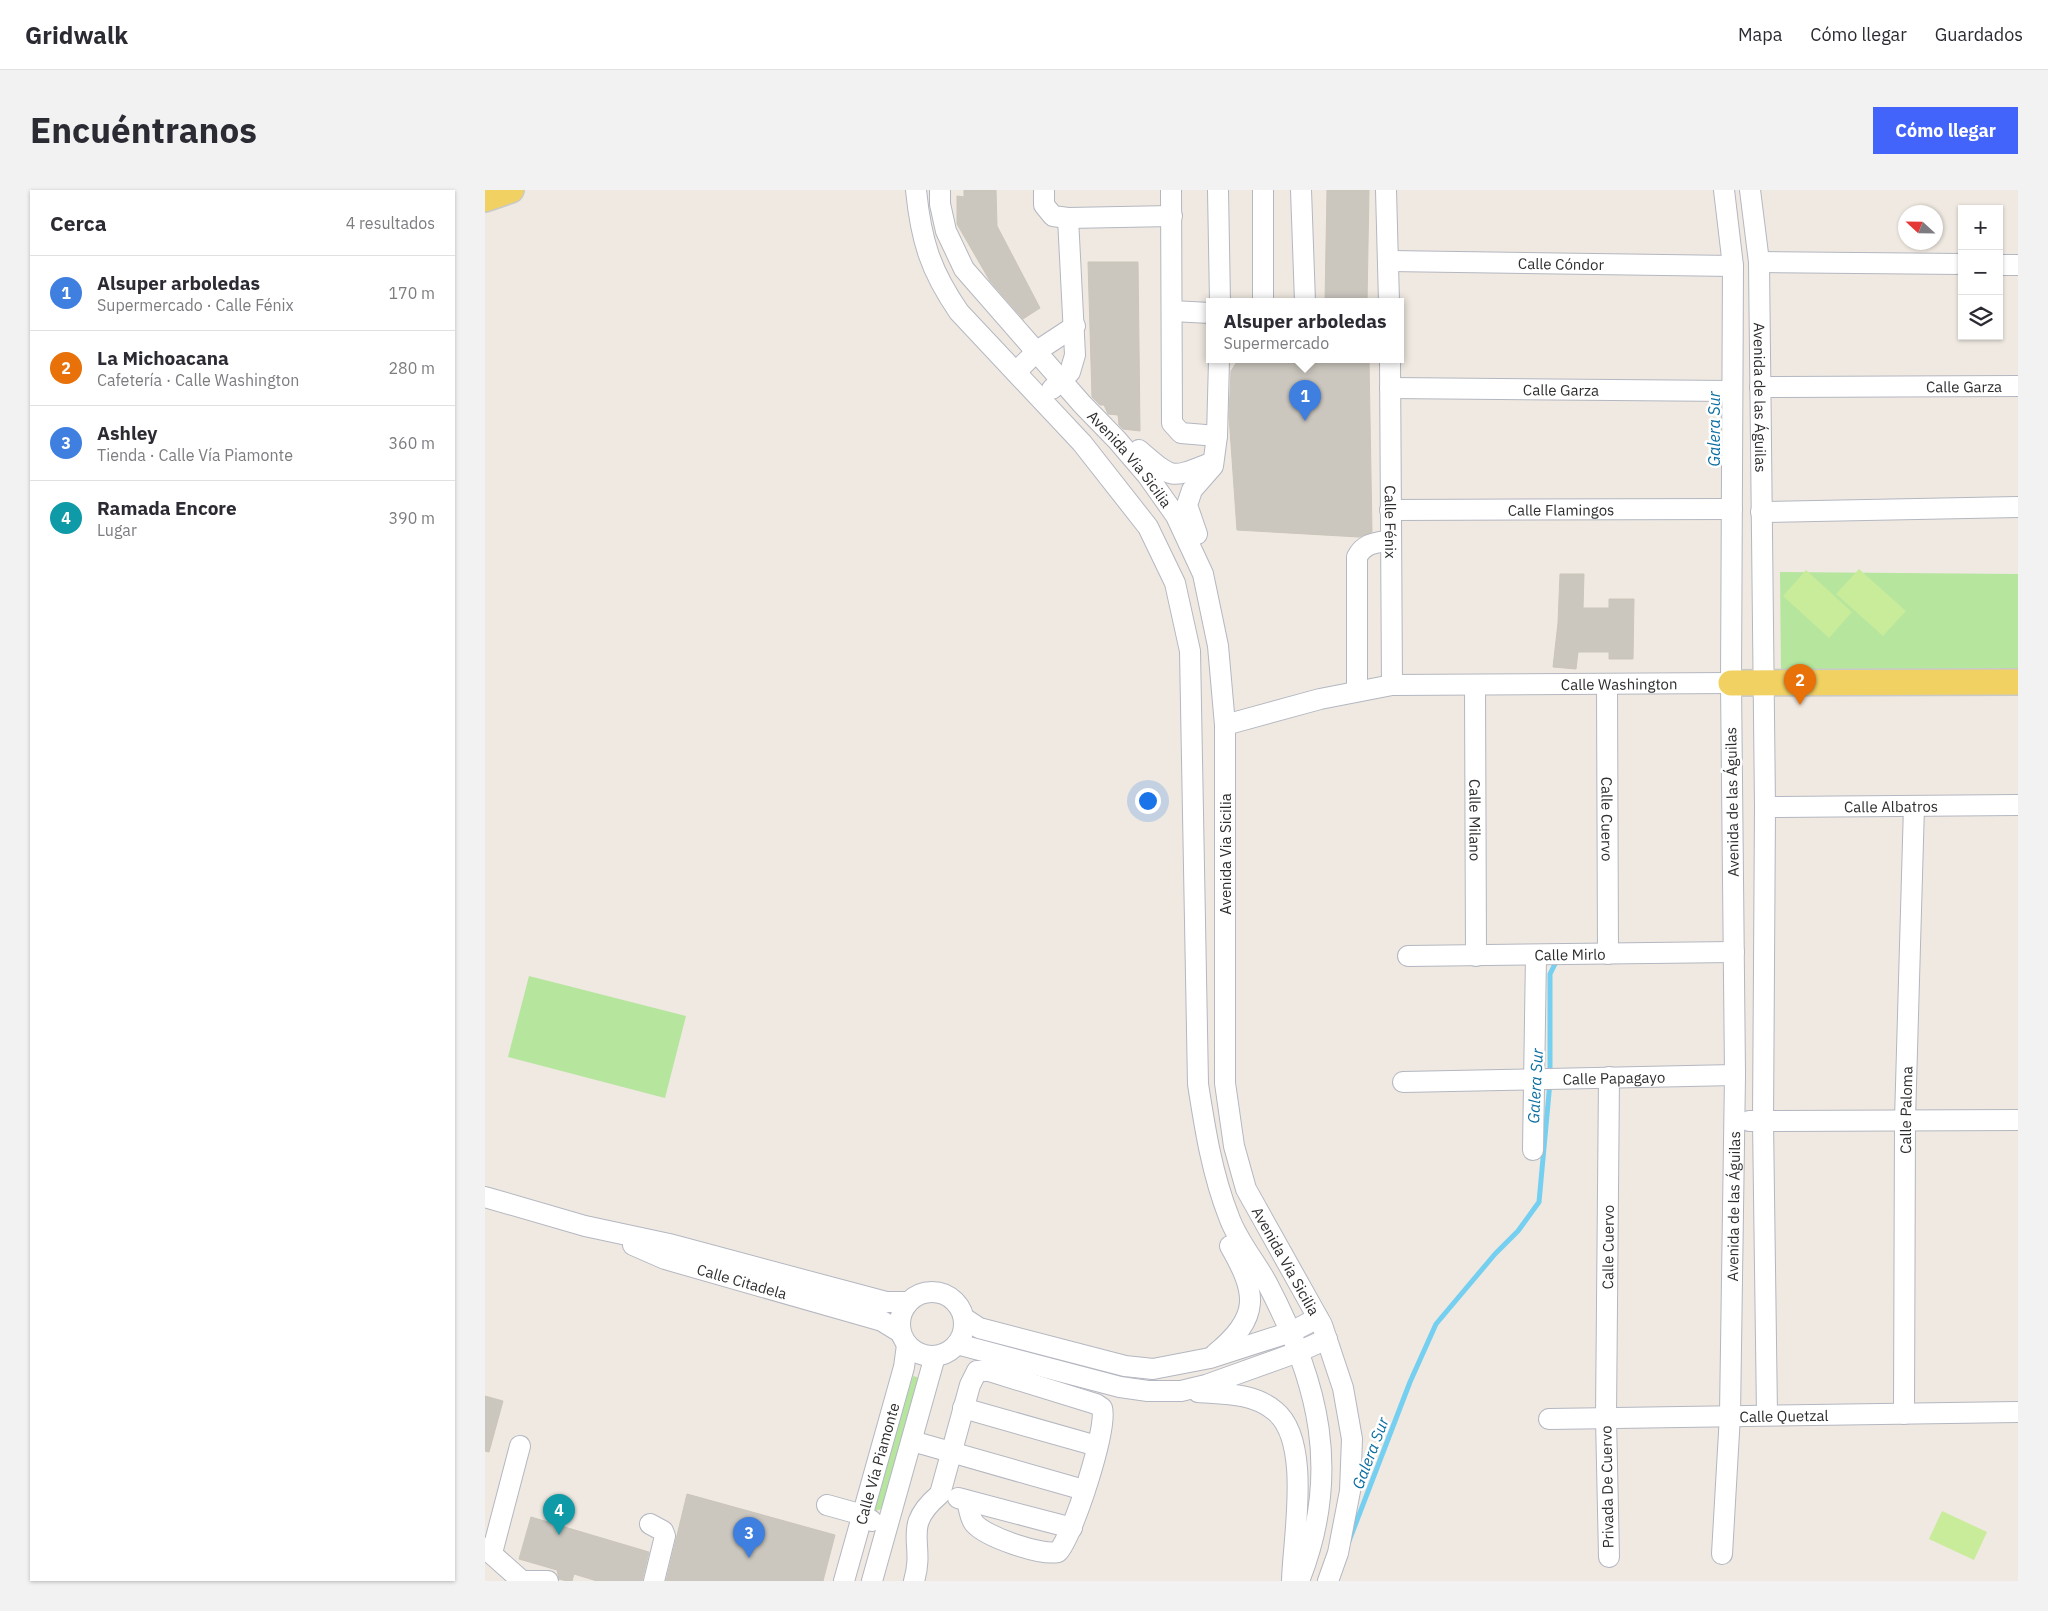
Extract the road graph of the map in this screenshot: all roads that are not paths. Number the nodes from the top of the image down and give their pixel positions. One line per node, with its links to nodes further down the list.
1 (511, 190): 12 (main road)
2 (916, 190): 31 (street, Avenida Via Sicilia)
3 (940, 190): 28 (street, Avenida Via Sicilia)
4 (1044, 190): 14 (street)
5 (1171, 190): 13 (street)
6 (1218, 190): 21 (street)
7 (1263, 190): 22 (street)
8 (1301, 190): 23 (street)
9 (1386, 190): 15 (street)
10 (1724, 190): 20 (street, Avenida de las Águilas)
11 (1750, 190): 16 (street, Avenida de las Águilas)
12 (485, 199)
13 (1172, 216): 14 (street); 25 (street)
14 (1068, 218): 27 (street)
15 (1389, 261): 20 (street, Calle Cóndor); 24 (street)
16 (1759, 262): 17 (street); 35 (street, Avenida de las Águilas)
17 (1958, 264)
18 (2003, 265): 19 (street)
19 (2018, 265)
20 (1733, 266): 36 (street, Avenida de las Águilas)
21 (1220, 298)
22 (1263, 298)
23 (1305, 298)
24 (1389, 298)
25 (1172, 311): 26 (street); 38 (street)
26 (1206, 313)
27 (1075, 326): 28 (street); 32 (street)
28 (1037, 351): 31 (street); 32 (street, Avenida Via Sicilia)
29 (1219, 363): 38 (street)
30 (1390, 363): 34 (street, Calle Fénix)
31 (1016, 372): 37 (street, Avenida Via Sicilia)
32 (1061, 381): 37 (street); 39 (street, Avenida Via Sicilia)
33 (2018, 386): 35 (street, Calle Garza)
34 (1390, 388): 36 (street, Calle Garza); 42 (street, Calle Fénix)
35 (1760, 388): 44 (street, Avenida de las Águilas)
36 (1732, 390): 43 (street, Avenida de las Águilas)
37 (1041, 398): 47 (street, Avenida Via Sicilia)
38 (1217, 436): 40 (street)
39 (1117, 440): 40 (street); 46 (street, Avenida Via Sicilia)
40 (1213, 462): 46 (street)
41 (2018, 507): 44 (street)
42 (1390, 510): 43 (street, Calle Flamingos); 45 (street, Calle Fénix)
43 (1732, 510): 49 (street, Avenida de las Águilas)
44 (1761, 512): 51 (street, Avenida de las Águilas)
45 (1390, 540): 52 (street, Calle Fénix); 54 (street)
46 (1203, 574): 47 (street); 55 (street, Avenida Via Sicilia)
47 (1175, 583): 73 (street, Avenida Via Sicilia)
48 (2018, 682): 51 (main road, Calle Washington)
49 (1731, 683): 50 (street, Calle Washington); 51 (main road, Calle Washington); 59 (street, Avenida de las Águilas)
50 (1607, 684): 53 (street, Calle Washington); 60 (street, Calle Cuervo)
51 (1762, 684): 58 (street, Avenida de las Águilas)
52 (1392, 685): 53 (street, Calle Washington); 54 (street, Calle Washington)
53 (1475, 685): 63 (street, Calle Milano)
54 (1357, 691): 55 (street, Calle Washington)
55 (1225, 725): 78 (street, Avenida Via Sicilia)
56 (2018, 805): 57 (street, Calle Albatros)
57 (1914, 806): 58 (street, Calle Albatros); 68 (street, Calle Paloma)
58 (1765, 807): 70 (street, Avenida de las Águilas)
59 (1734, 952): 60 (street, Calle Mirlo); 64 (street, Avenida de las Águilas)
60 (1608, 954): 61 (street, Calle Mirlo)
61 (1536, 955): 63 (street, Calle Mirlo); 66 (street)
62 (1408, 956): 63 (street, Calle Mirlo)
63 (1476, 956)
64 (1735, 1074): 65 (street, Calle Papagayo); 71 (street, Avenida de las Águilas)
65 (1609, 1077): 66 (street, Calle Papagayo); 92 (street, Calle Cuervo)
66 (1534, 1079): 67 (street, Calle Papagayo); 72 (street)
67 (1403, 1082)
68 (1905, 1120): 69 (street); 70 (street); 89 (street, Calle Paloma)
69 (2018, 1120)
70 (1763, 1121): 71 (street); 91 (street, Avenida de las Águilas)
71 (1734, 1122): 90 (street, Avenida de las Águilas)
72 (1533, 1150)
73 (1218, 1185): 79 (street, Avenida Via Sicilia); 85 (street)
74 (485, 1197): 75 (street, Calle Citadela)
75 (585, 1226): 76 (street, Calle Citadela); 80 (street, Calle Citadela)
76 (907, 1302): 77 (street); 80 (street)
77 (964, 1318): 82 (street); 85 (street)
78 (1318, 1318): 79 (street); 81 (street, Avenida Via Sicilia)
79 (1291, 1332): 83 (street, Avenida Via Sicilia); 85 (street)
80 (903, 1339): 84 (street); 102 (street, Calle Vía Piamonte)
81 (1327, 1339): 83 (street); 117 (street, Avenida Via Sicilia)
82 (957, 1344): 84 (street); 86 (street)
83 (1298, 1352): 86 (street); 116 (street, Avenida Via Sicilia)
84 (935, 1356): 94 (street, Calle Vía Piamonte)
85 (1210, 1358)
86 (1181, 1390): 115 (street)
87 (963, 1408): 96 (street); 96 (street); 97 (street)
88 (2018, 1412): 89 (street, Calle Quetzal)
89 (1904, 1414): 91 (street, Calle Quetzal)
90 (1730, 1415): 91 (street, Calle Quetzal); 92 (street, Calle Quetzal); 107 (street, Avenida de las Águilas)
91 (1767, 1415)
92 (1606, 1418): 93 (street, Calle Quetzal); 108 (street, Privada De Cuervo)
93 (1549, 1419)
94 (913, 1440): 97 (street); 105 (street, Calle Vía Piamonte)
95 (520, 1446): 106 (street)
96 (1097, 1446): 98 (street)
97 (950, 1451): 98 (street); 99 (street)
98 (1084, 1490): 104 (street)
99 (940, 1494): 100 (street); 114 (street)
100 (967, 1501): 104 (street); 104 (street)
101 (827, 1505): 102 (street)
102 (863, 1515): 105 (street); 112 (street, Calle Vía Piamonte)
103 (650, 1524): 111 (street)
104 (1072, 1528)
105 (883, 1544): 113 (street, Calle Vía Piamonte)
106 (488, 1550): 109 (street)
107 (1722, 1554)
108 (1609, 1557)
109 (522, 1581): 110 (street)
110 (548, 1581)
111 (654, 1581)
112 (844, 1581)
113 (872, 1581)
114 (914, 1581)
115 (1292, 1581)
116 (1299, 1581)
117 (1328, 1581)

